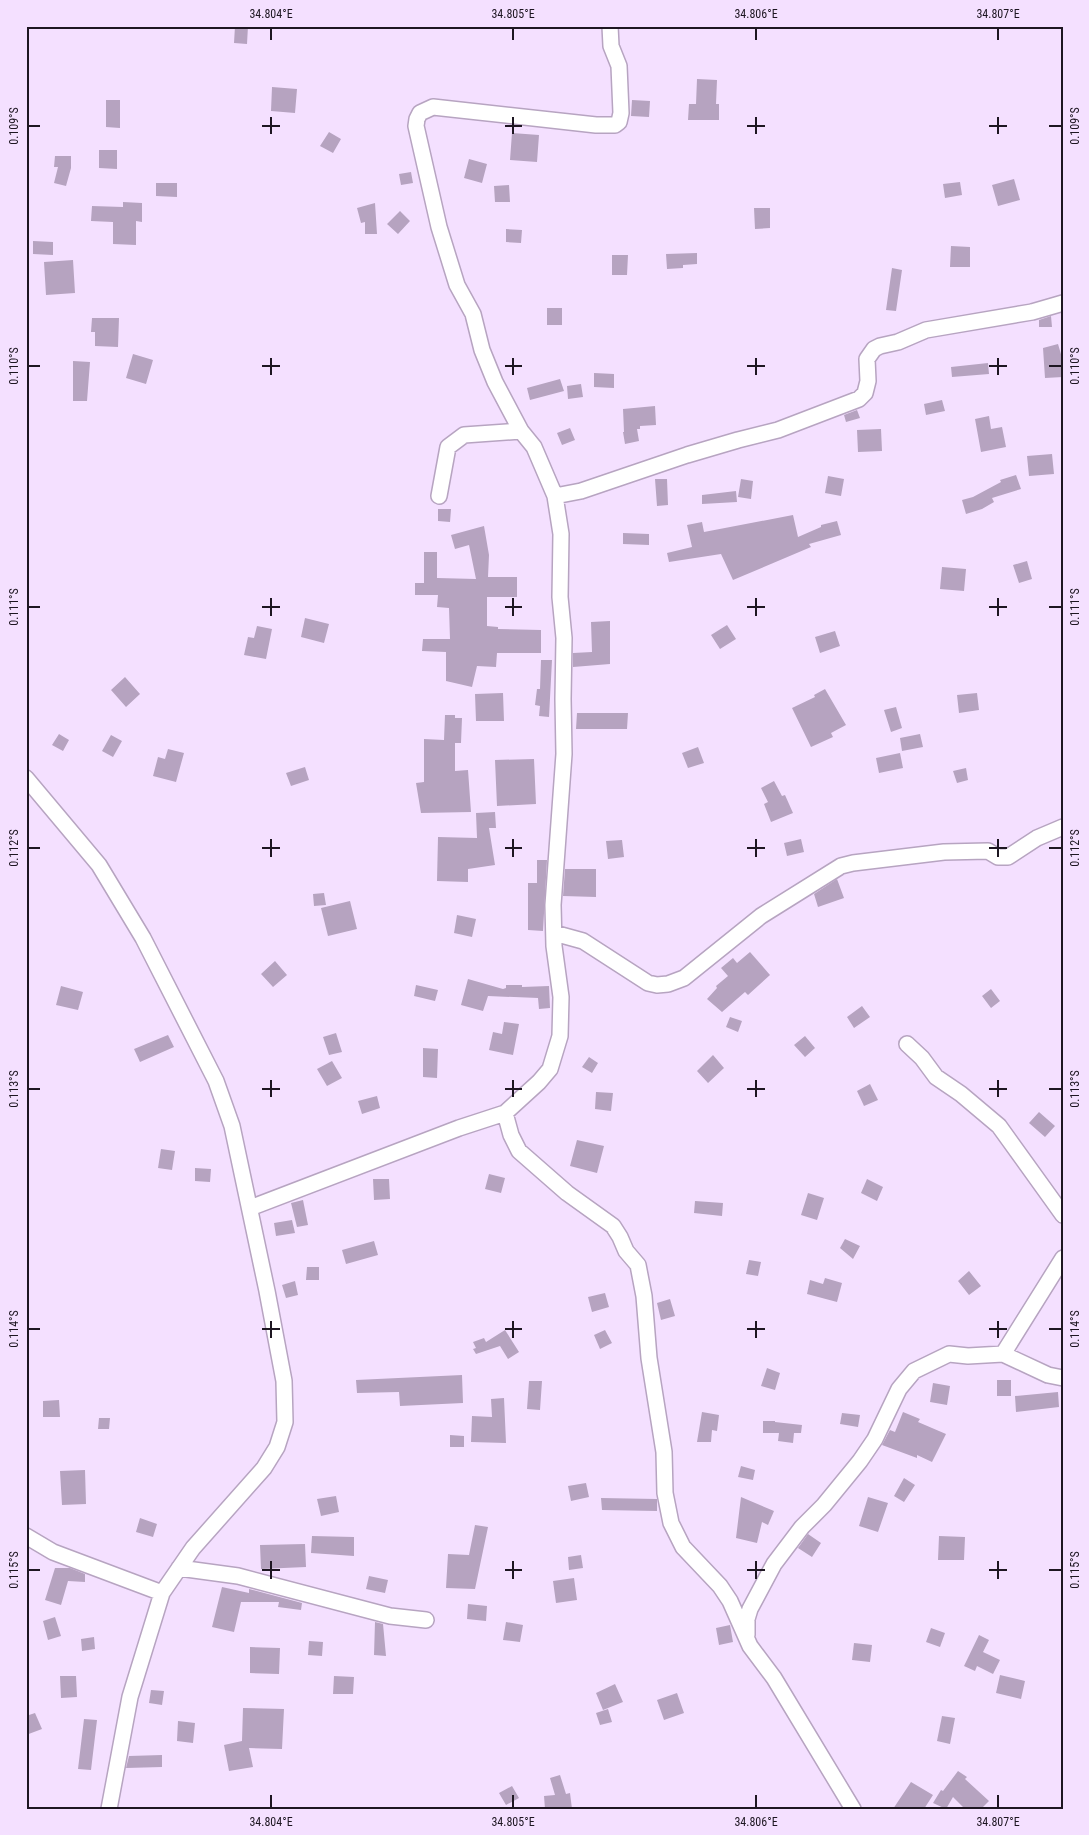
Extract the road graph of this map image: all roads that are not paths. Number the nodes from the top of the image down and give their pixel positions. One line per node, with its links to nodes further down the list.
1 (610, 26): 3 (street)
2 (1063, 303): 5 (street)
3 (521, 431): 4 (street); 5 (street)
4 (439, 496)
5 (555, 496): 8 (street)
6 (26, 778): 11 (street)
7 (1063, 827): 8 (street)
8 (554, 933): 10 (street)
9 (907, 1044): 12 (street)
10 (505, 1113): 11 (street); 20 (street)
11 (250, 1208): 17 (street)
12 (1063, 1215)
13 (1063, 1258): 14 (street)
14 (1003, 1354): 15 (street); 20 (street)
15 (1063, 1378)
16 (26, 1536): 18 (street)
17 (179, 1568): 18 (street); 19 (street)
18 (162, 1593): 21 (street)
19 (426, 1620)
20 (750, 1646): 22 (street)
21 (109, 1809)
22 (853, 1809)

